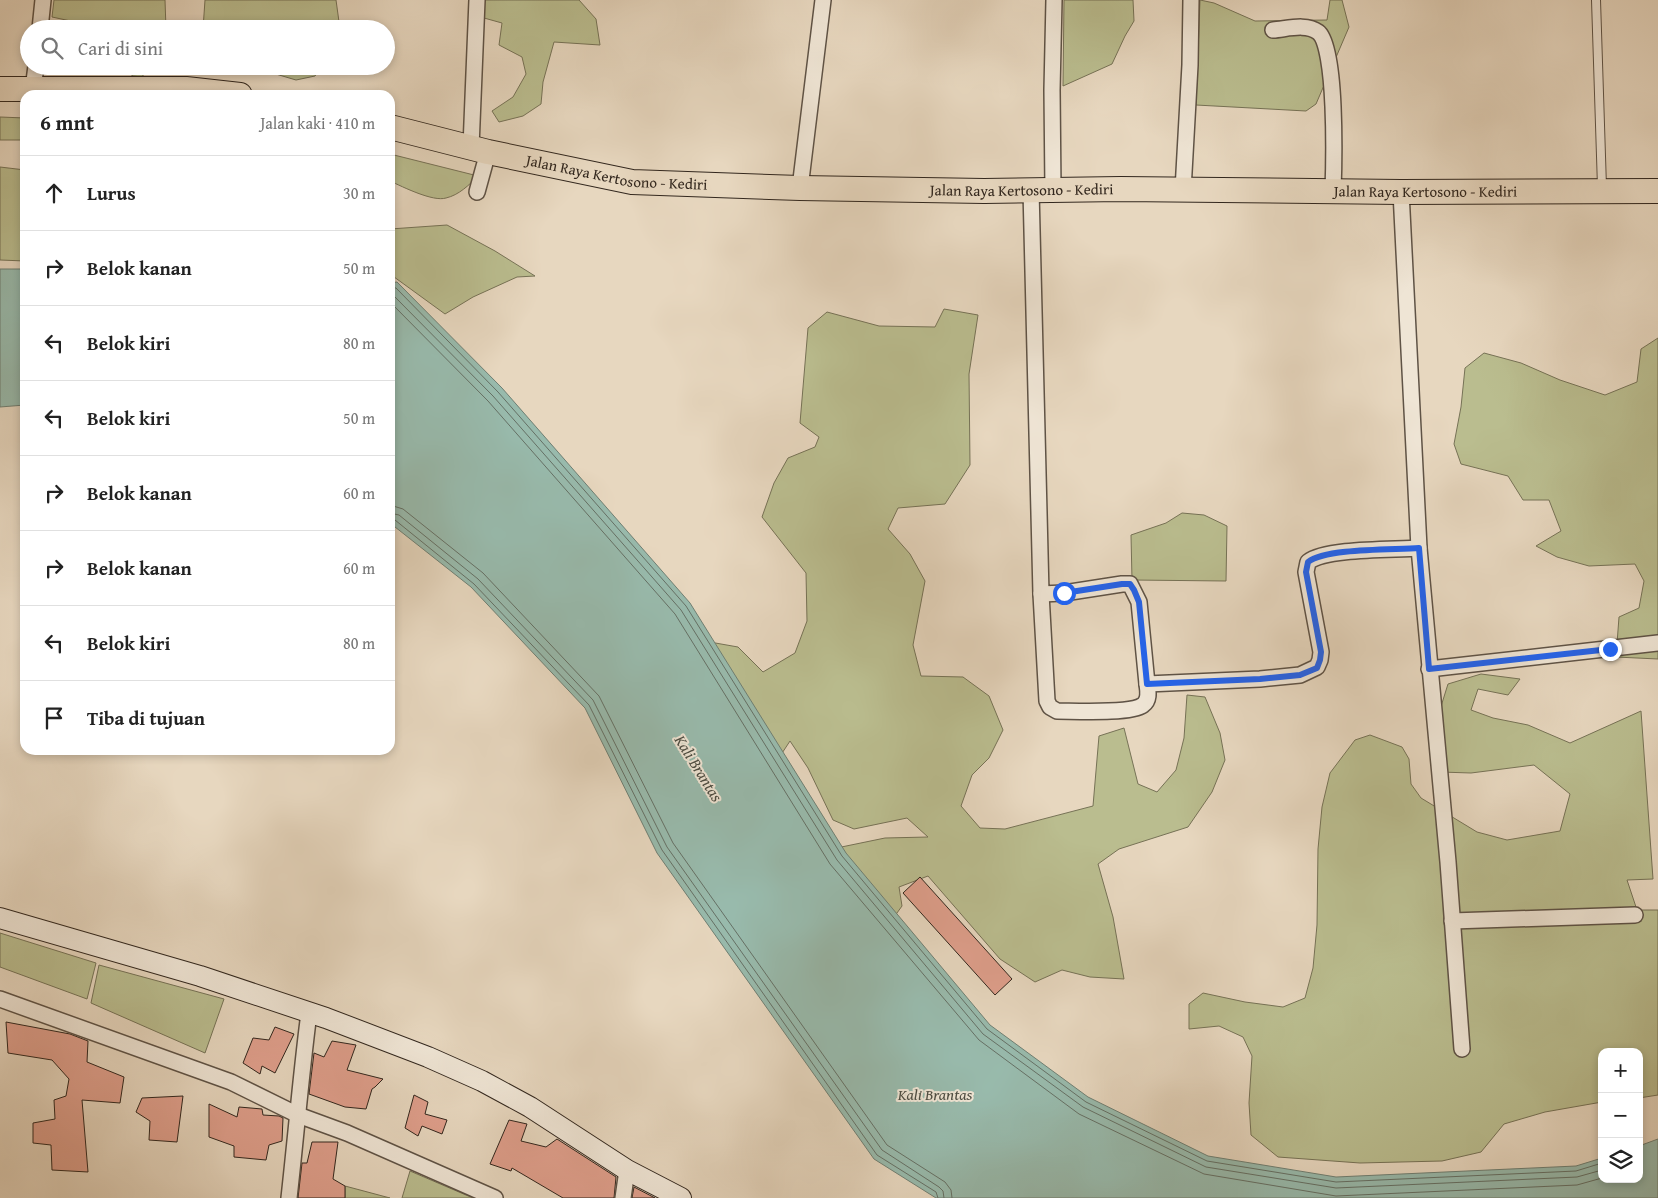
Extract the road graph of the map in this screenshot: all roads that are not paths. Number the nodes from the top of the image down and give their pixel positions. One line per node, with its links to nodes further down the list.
1 (43, 0): 7 (street)
2 (477, 0): 13 (street)
3 (824, 0): 14 (street)
4 (1054, 0): 16 (street)
5 (1191, 0): 15 (street)
6 (1596, 0): 21 (lane)
7 (41, 20)
8 (1273, 30): 17 (street)
9 (34, 78): 10 (highway); 11 (highway)
10 (0, 89)
11 (195, 90)
12 (395, 128): 13 (highway, Jalan Raya Kertosono - Kediri)
13 (480, 150): 14 (highway, Jalan Raya Kertosono - Kediri); 19 (street)
14 (800, 188): 16 (highway, Jalan Raya Kertosono - Kediri)
15 (1182, 190): 16 (highway, Jalan Raya Kertosono - Kediri); 17 (highway, Jalan Raya Kertosono - Kediri)
16 (1042, 191): 23 (street)
17 (1334, 191): 20 (highway, Jalan Raya Kertosono - Kediri)
18 (1658, 191): 21 (highway, Jalan Raya Kertosono - Kediri)
19 (477, 192)
20 (1401, 192): 21 (highway, Jalan Raya Kertosono - Kediri); 22 (street)
21 (1602, 192)
22 (1419, 548): 25 (street); 26 (street)
23 (1041, 594): 26 (street); 26 (street)
24 (1658, 643): 25 (street)
25 (1429, 669): 29 (street)
26 (1147, 684)
27 (1635, 914): 29 (street)
28 (0, 918): 31 (main road)
29 (1452, 921): 32 (street)
30 (0, 999): 33 (street)
31 (309, 1012): 33 (street); 34 (main road)
32 (1462, 1049)
33 (298, 1104): 35 (street); 36 (street)
34 (627, 1170): 37 (street); 38 (main road)
35 (289, 1198)
36 (495, 1198)
37 (624, 1198)
38 (681, 1198)

